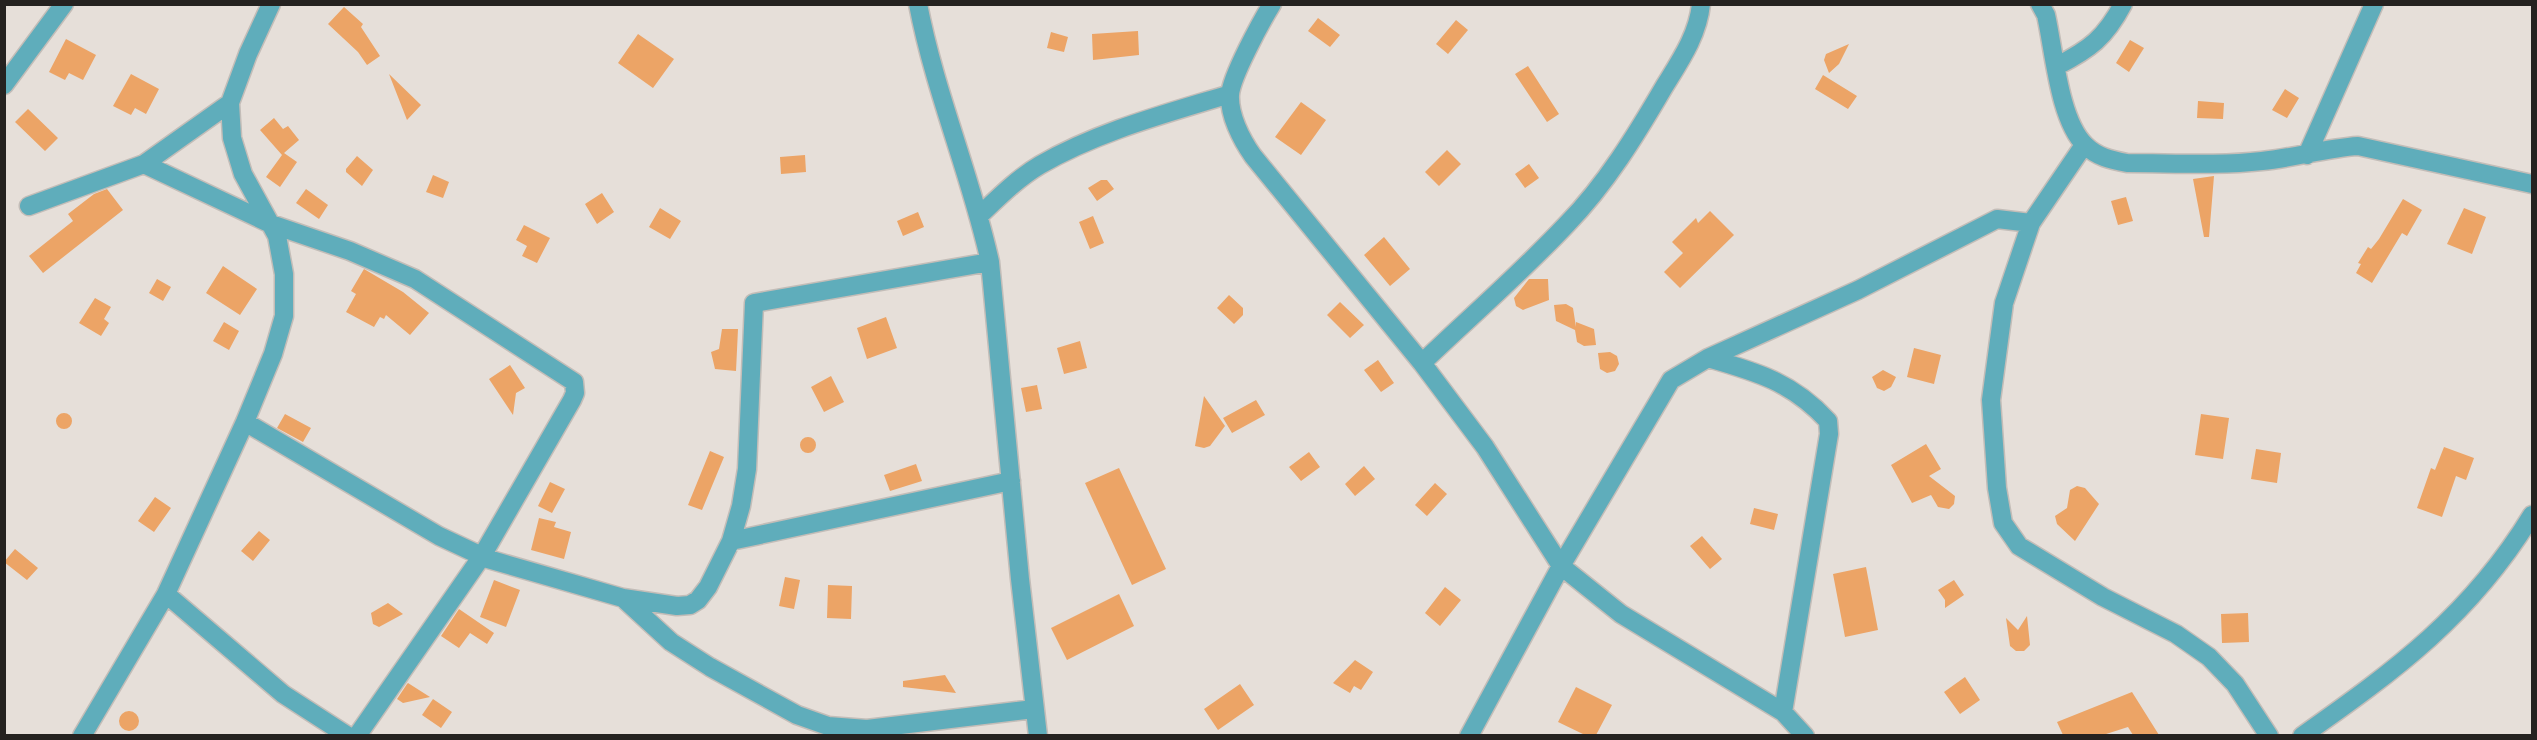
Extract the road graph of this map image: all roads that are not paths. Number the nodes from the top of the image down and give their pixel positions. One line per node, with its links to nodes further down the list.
1 (64, 4): 10 (street)
2 (271, 4): 12 (street)
3 (918, 4): 18 (street)
4 (1272, 4): 11 (street)
5 (1701, 4): 23 (street)
6 (2040, 4): 9 (street)
7 (2123, 4): 9 (street)
8 (2374, 4): 14 (street)
9 (2057, 66): 13 (street)
10 (4, 85)
11 (1230, 94): 18 (street); 23 (street)
12 (230, 103): 15 (street); 20 (street)
13 (2084, 145): 14 (street); 19 (street)
14 (2307, 155): 16 (street)
15 (144, 164): 17 (street); 20 (street)
16 (2532, 184)
17 (28, 206)
18 (980, 215): 21 (street)
19 (2031, 223): 22 (street); 40 (street)
20 (271, 224): 24 (street); 28 (street)
21 (990, 262): 25 (street); 27 (street)
22 (1708, 358): 29 (street); 33 (street)
23 (1422, 363): 29 (street)
24 (245, 422): 28 (street); 30 (street)
25 (1011, 481): 27 (street); 32 (street)
26 (2531, 518): 41 (street)
27 (731, 541): 31 (street)
28 (482, 556): 31 (street); 36 (street)
29 (1561, 566): 33 (street); 38 (street)
30 (166, 594): 34 (street); 35 (street)
31 (623, 598): 32 (street)
32 (1034, 709): 37 (street)
33 (1784, 712): 39 (street)
34 (82, 735)
35 (348, 735)
36 (357, 735)
37 (1038, 735)
38 (1469, 735)
39 (1805, 735)
40 (2269, 735)
41 (2302, 735)

